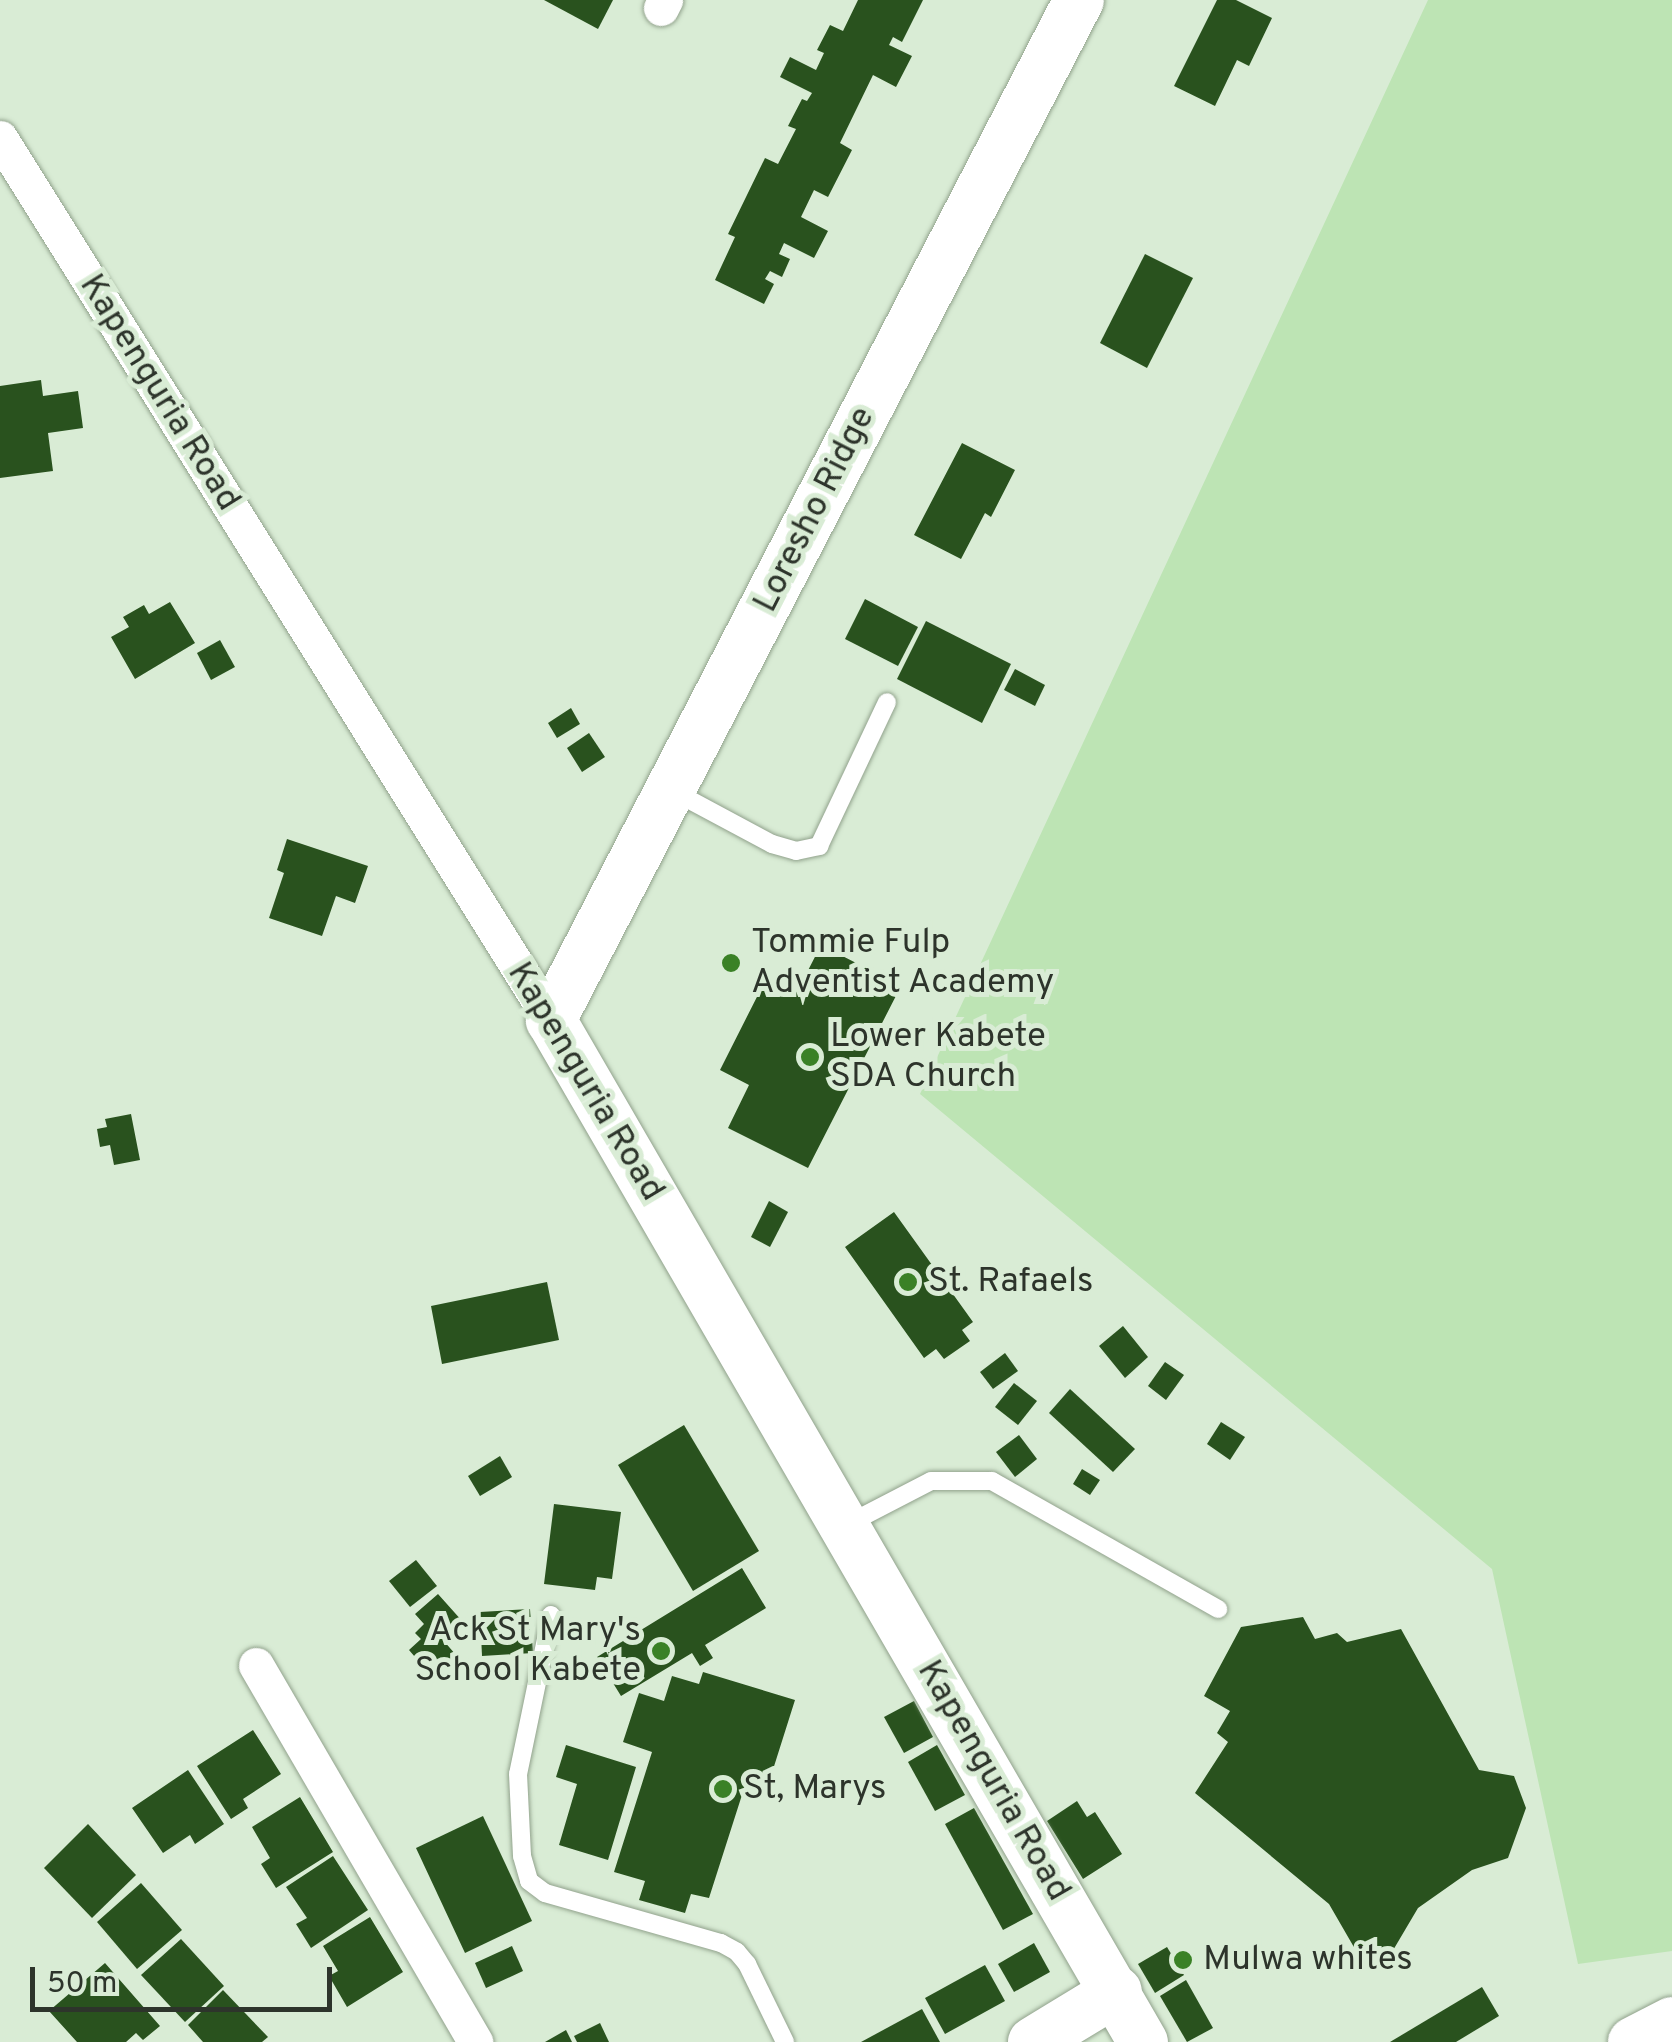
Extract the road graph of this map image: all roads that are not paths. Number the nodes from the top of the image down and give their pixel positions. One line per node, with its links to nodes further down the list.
1 (1079, 0): 4 (street, Loresho Ridge)
2 (0, 138): 5 (street, Kapenguria Road)
3 (888, 702): 4 (lane)
4 (670, 790): 5 (street, Loresho Ridge)
5 (551, 1020): 6 (street, Kapenguria Road)
6 (843, 1527): 7 (lane); 10 (street, Kapenguria Road)
7 (1218, 1609)
8 (550, 1615): 13 (lane)
9 (256, 1665): 12 (street)
10 (1116, 1991): 14 (street); 15 (street, Kapenguria Road)
11 (1672, 2022): 16 (street)
12 (475, 2042)
13 (785, 2042)
14 (1033, 2042)
15 (1143, 2042)
16 (1634, 2042)

